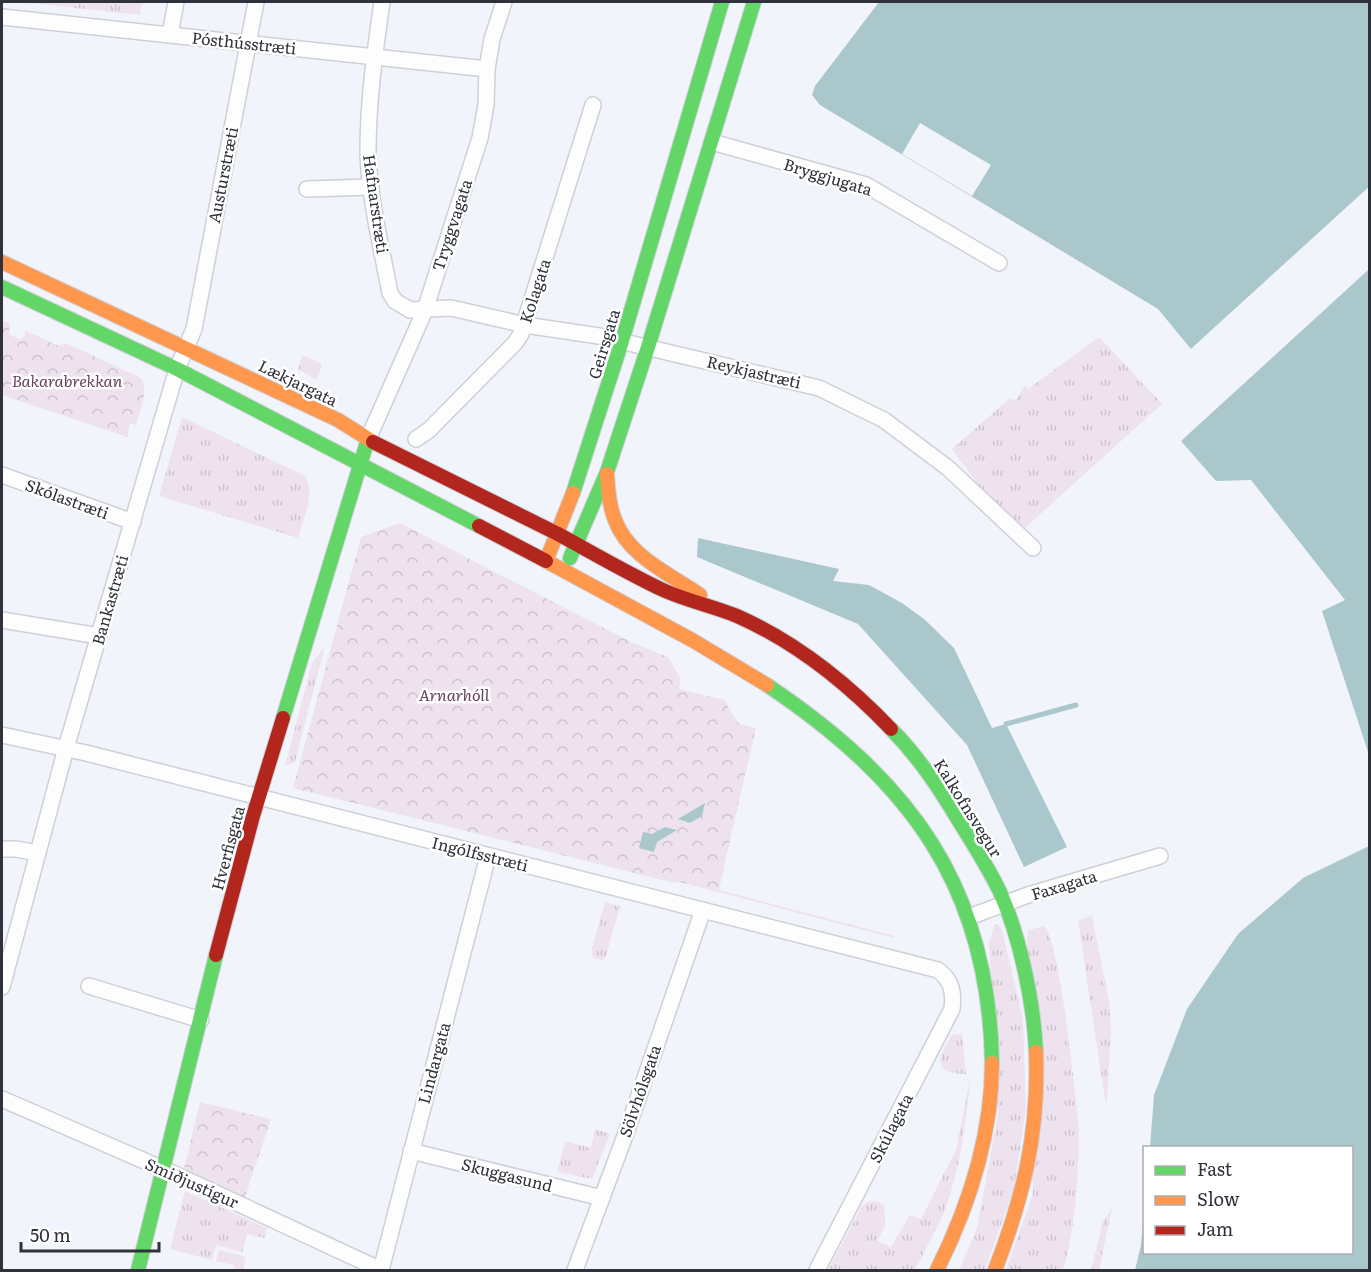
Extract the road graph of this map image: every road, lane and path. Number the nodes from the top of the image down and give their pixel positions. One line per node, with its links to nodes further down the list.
1 (176, 2): 8 (street)
2 (256, 2): 9 (street, Austurstræti)
3 (382, 2): 10 (street, Hafnarstræti)
4 (504, 2): 11 (street, Tryggvagata)
5 (722, 2): 13 (main road, Geirsgata)
6 (754, 2): 14 (main road)
7 (2, 17): 8 (street, Pósthússtræti)
8 (170, 35): 9 (street, Pósthússtræti)
9 (249, 44): 10 (street, Pósthússtræti); 27 (street, Austurstræti)
10 (374, 57): 11 (street, Pósthússtræti); 16 (street, Hafnarstræti)
11 (487, 69): 22 (street, Tryggvagata)
12 (593, 105): 24 (street, Kolagata)
13 (684, 134): 15 (main road); 25 (main road, Geirsgata)
14 (712, 142): 20 (street, Bryggjugata); 23 (main road)
15 (692, 155)
16 (371, 187): 17 (street); 22 (street, Hafnarstræti)
17 (307, 189)
18 (676, 209): 23 (main road)
19 (2, 262): 27 (main road, Lækjargata)
20 (999, 263)
21 (2, 287): 28 (main road)
22 (425, 310): 24 (street, Reykjastræti); 29 (street, Tryggvagata)
23 (659, 312): 26 (main road)
24 (525, 325): 25 (street, Reykjastræti); 30 (street, Kolagata)
25 (622, 341): 26 (street, Reykjastræti); 35 (main road, Geirsgata)
26 (648, 347): 32 (main road); 37 (street, Reykjastræti)
27 (186, 348): 28 (street, Bankastræti); 29 (main road, Lækjargata)
28 (177, 369): 31 (main road); 34 (street, Bankastræti)
29 (368, 439): 31 (main road, Hverfisgata); 35 (main road, Lækjargata)
30 (416, 439)
31 (359, 465): 38 (main road); 45 (main road, Hverfisgata)
32 (607, 472): 36 (main road); 40 (main road)
33 (2, 475): 34 (street, Skólastræti)
34 (133, 522): 42 (street, Bankastræti)
35 (558, 534): 36 (main road, Lækjargata); 38 (main road, Geirsgata)
36 (576, 544): 39 (main road); 40 (main road, Kalkofnsvegur)
37 (1033, 548)
38 (546, 561): 39 (main road)
39 (564, 571): 52 (main road)
40 (719, 609): 50 (main road, Kalkofnsvegur)
41 (2, 620): 42 (street)
42 (99, 636): 44 (street, Bankastræti)
43 (2, 735): 44 (street, Ingólfsstræti)
44 (66, 748): 45 (street, Ingólfsstræti); 47 (street, Bankastræti)
45 (259, 798): 48 (street, Ingólfsstræti); 56 (main road, Hverfisgata)
46 (2, 849): 47 (street)
47 (38, 854): 55 (street, Bankastræti)
48 (488, 856): 51 (street, Ingólfsstræti); 58 (street, Lindargata)
49 (1160, 856): 50 (street, Faxagata)
50 (1004, 903): 52 (street, Faxagata); 66 (main road, Kalkofnsvegur)
51 (703, 910): 53 (street, Ingólfsstræti); 60 (street, Sölvhólsgata)
52 (969, 917): 65 (main road)
53 (951, 984): 64 (street, Skúlagata)
54 (89, 986): 56 (street)
55 (2, 987)
56 (201, 1020): 59 (main road, Hverfisgata)
57 (2, 1099): 59 (street, Smiðjustígur)
58 (411, 1151): 60 (street, Skuggasund); 62 (street, Lindargata)
59 (165, 1170): 61 (main road, Hverfisgata); 62 (street, Smiðjustígur)
60 (602, 1198): 63 (street, Sölvhólsgata)
61 (138, 1270)
62 (381, 1270)
63 (575, 1270)
64 (817, 1270)
65 (937, 1270)
66 (995, 1270)

